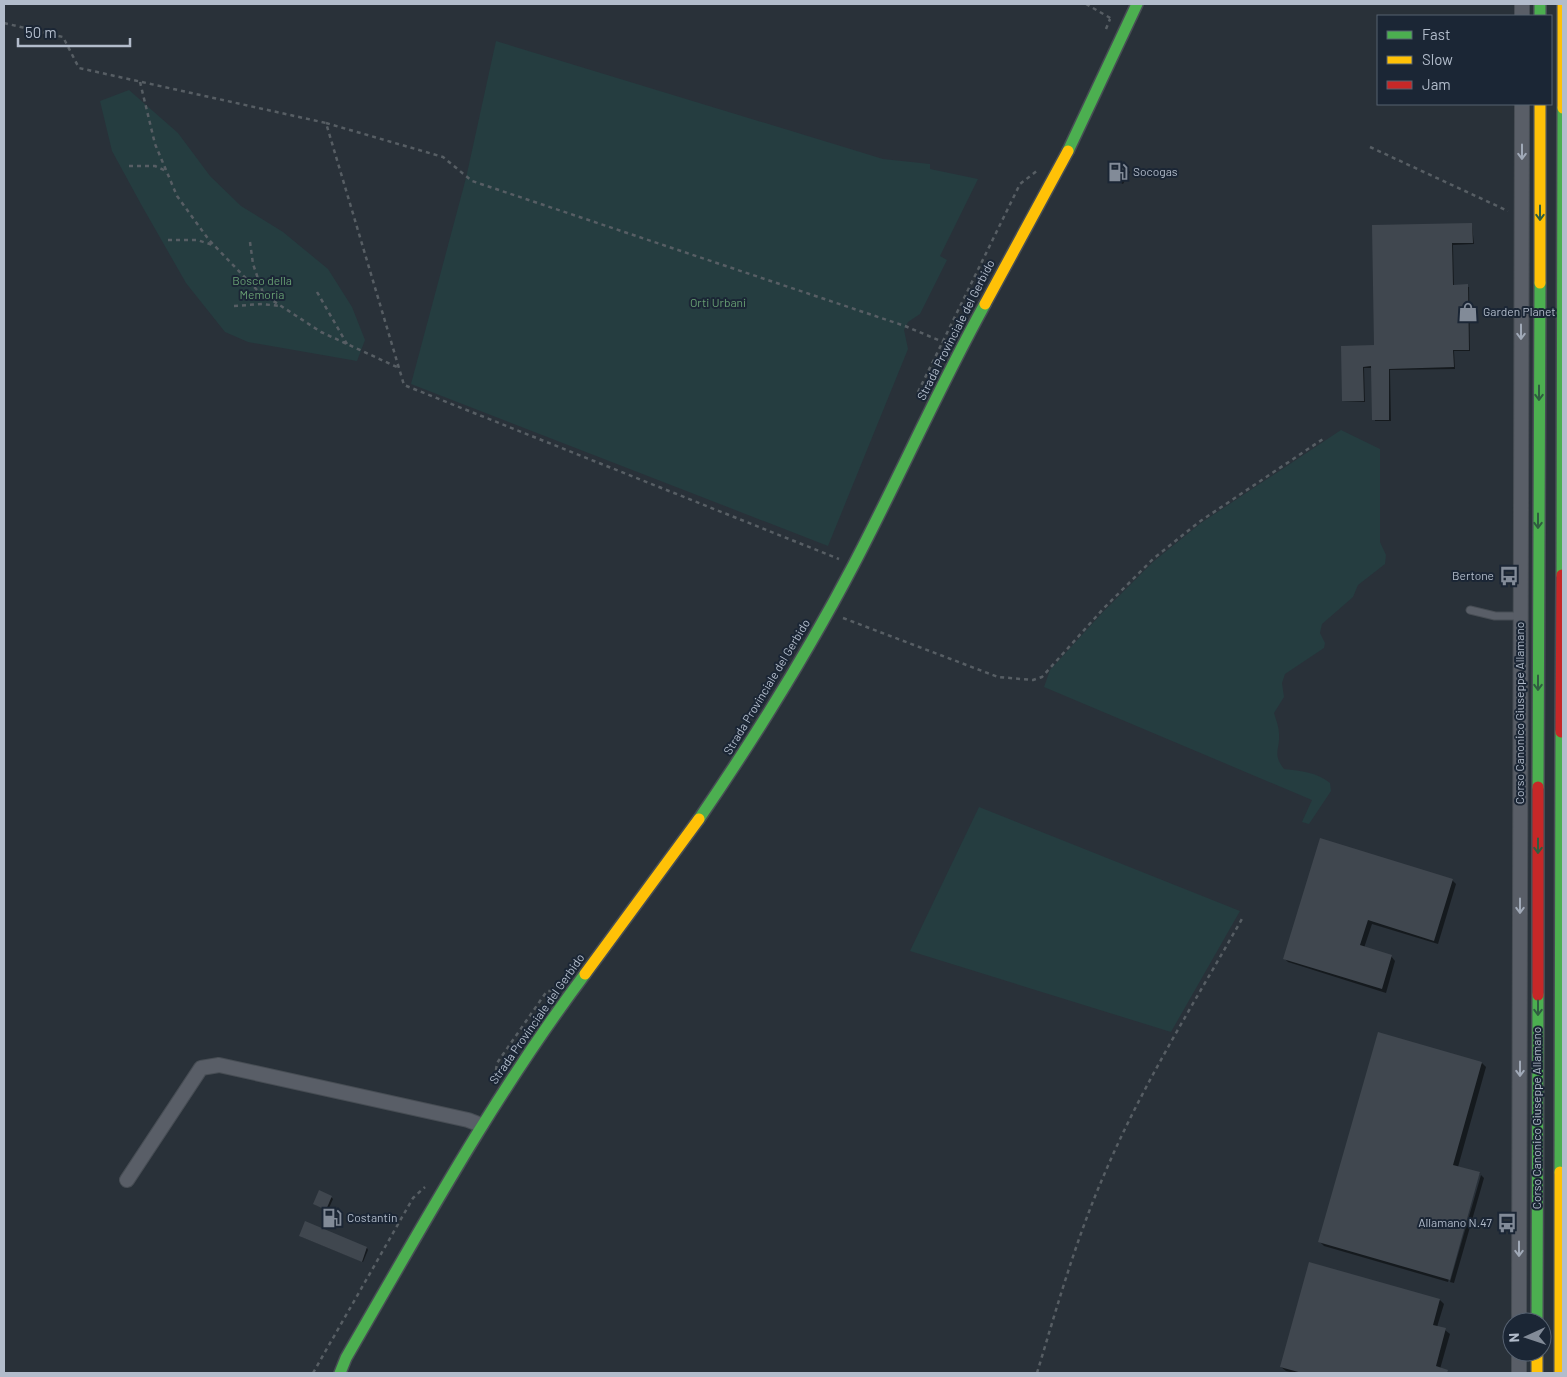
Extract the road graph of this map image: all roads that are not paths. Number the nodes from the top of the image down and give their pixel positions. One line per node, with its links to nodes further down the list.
1 (1137, 4): 10 (main road, Strada Provinciale del Gerbido)
2 (1563, 4): 5 (main road, Corso Canonico Giuseppe Allamano)
3 (1522, 105): 6 (street, Corso Canonico Giuseppe Allamano, one-way to 6)
4 (1540, 105): 7 (main road, Corso Canonico Giuseppe Allamano, one-way to 7)
5 (1562, 471): 7 (street); 17 (main road, Corso Canonico Giuseppe Allamano)
6 (1520, 472): 7 (street); 9 (street, Corso Canonico Giuseppe Allamano)
7 (1539, 472): 13 (main road, Corso Canonico Giuseppe Allamano, one-way to 13)
8 (1470, 610): 9 (lane)
9 (1520, 616): 12 (street, Corso Canonico Giuseppe Allamano, one-way to 12)
10 (481, 1125): 11 (street); 14 (main road, Strada Provinciale del Gerbido)
11 (127, 1180)
12 (1519, 1312)
13 (1537, 1312)
14 (354, 1345): 15 (main road, Strada Provinciale del Gerbido); 16 (main road, Strada Provinciale del Gerbido)
15 (340, 1373)
16 (350, 1373)
17 (1560, 1373)

